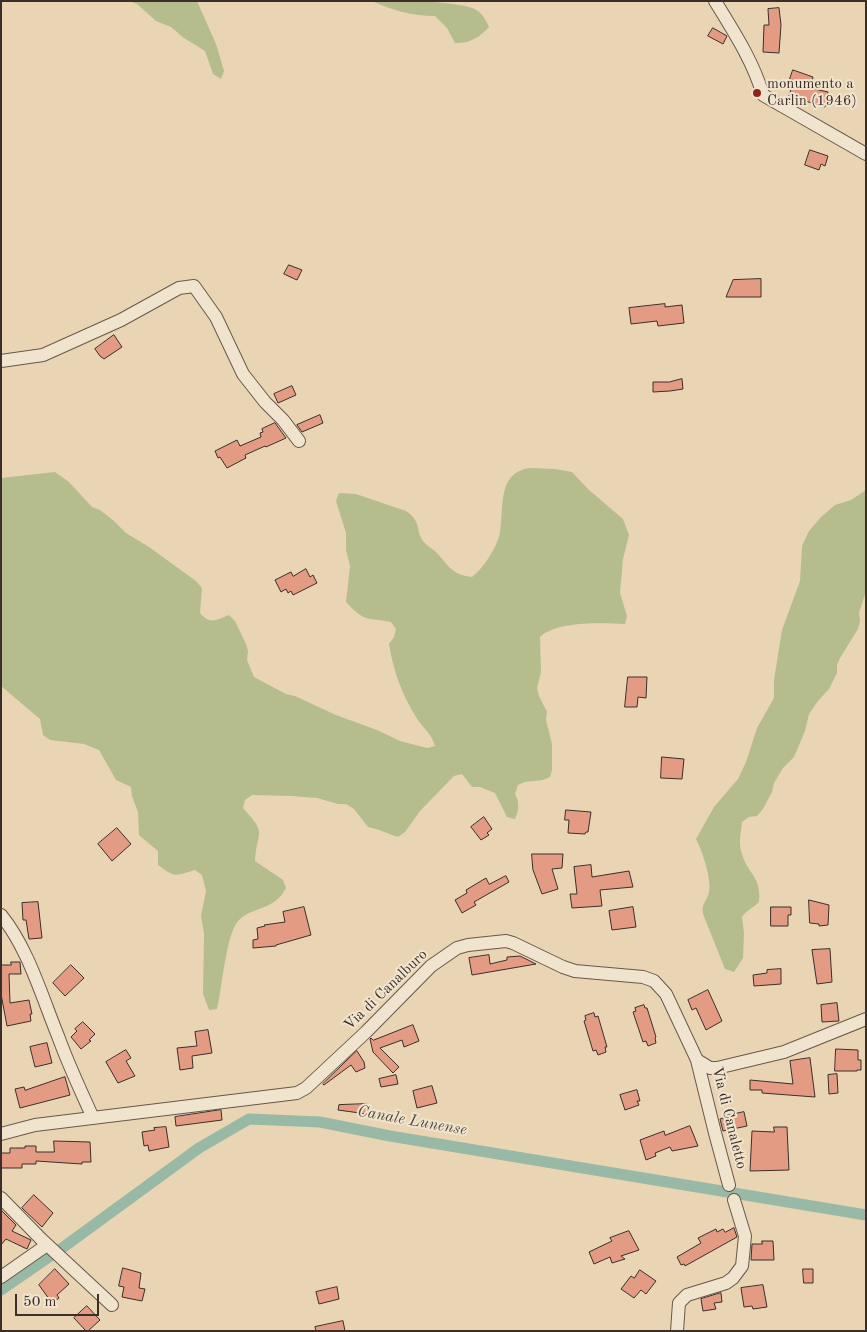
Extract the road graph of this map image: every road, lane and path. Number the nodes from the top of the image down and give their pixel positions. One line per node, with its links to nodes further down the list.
1 (715, 1): 2 (street)
2 (866, 154)
3 (1, 361): 4 (street)
4 (299, 441)
5 (1, 915): 8 (street)
6 (866, 1019): 7 (street)
7 (697, 1060): 8 (street, Via di Canalburo); 10 (street, Via di Canaletto)
8 (93, 1118): 9 (street, Via di Canalburo)
9 (1, 1134)
10 (729, 1185)
11 (1, 1198): 13 (street)
12 (734, 1200): 16 (street)
13 (47, 1245): 14 (street); 15 (street)
14 (1, 1277)
15 (112, 1305)
16 (677, 1331)

